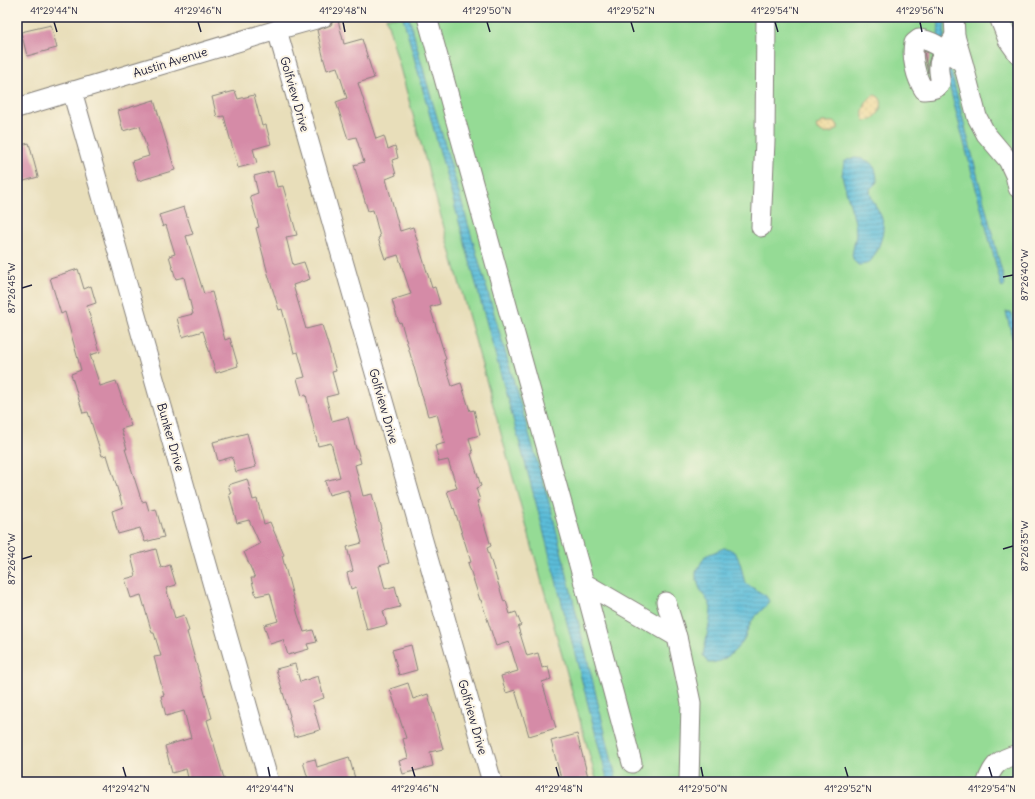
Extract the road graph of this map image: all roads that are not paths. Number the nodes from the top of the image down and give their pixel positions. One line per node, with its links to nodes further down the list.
1 (323, 17): 6 (street, Austin Avenue)
2 (427, 17): 12 (street)
3 (766, 17): 11 (street)
4 (954, 17): 10 (street)
5 (999, 17): 7 (street)
6 (277, 30): 8 (street, Austin Avenue); 18 (street, Golfview Drive)
7 (1018, 54)
8 (72, 92): 9 (street, Austin Avenue); 17 (street, Bunker Drive)
9 (17, 108)
10 (1018, 188)
11 (761, 227)
12 (584, 583): 14 (street); 16 (street)
13 (666, 602): 14 (street)
14 (677, 637): 19 (street)
15 (1018, 754): 20 (street)
16 (632, 763)
17 (270, 782)
18 (492, 782)
19 (689, 782)
20 (987, 782)

